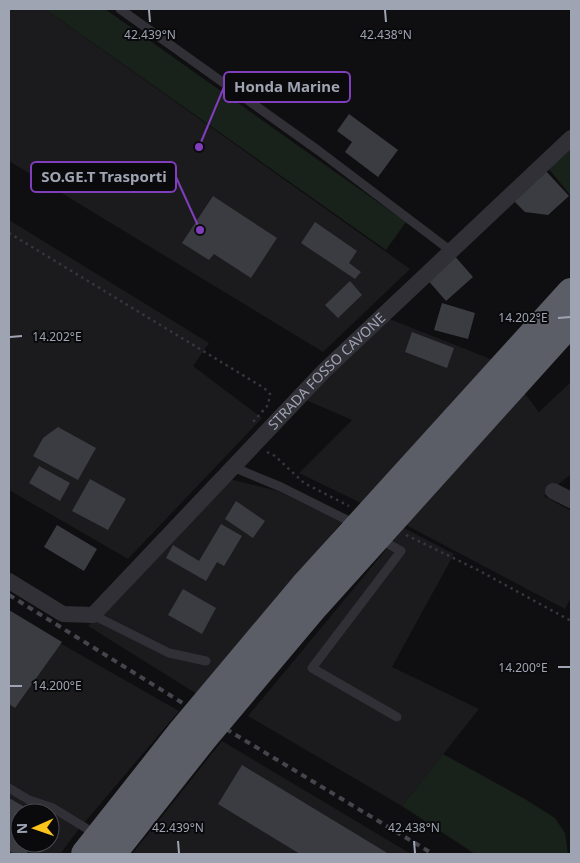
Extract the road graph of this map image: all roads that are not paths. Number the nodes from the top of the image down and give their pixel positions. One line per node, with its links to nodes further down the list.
1 (120, 9): 3 (lane)
2 (571, 138): 3 (street, STRADA FOSSO CAVONE)
3 (451, 251): 6 (street, STRADA FOSSO CAVONE)
4 (571, 292): 16 (highway, bridge)
5 (571, 322): 17 (highway, bridge)
6 (233, 467): 9 (lane); 12 (street, STRADA FOSSO CAVONE)
7 (553, 491): 8 (street)
8 (571, 500)
9 (347, 520)
10 (385, 542): 14 (lane)
11 (9, 581): 12 (street)
12 (92, 615): 13 (lane)
13 (206, 661)
14 (397, 717)
15 (9, 788): 16 (lane)
16 (87, 842)
17 (112, 854)

